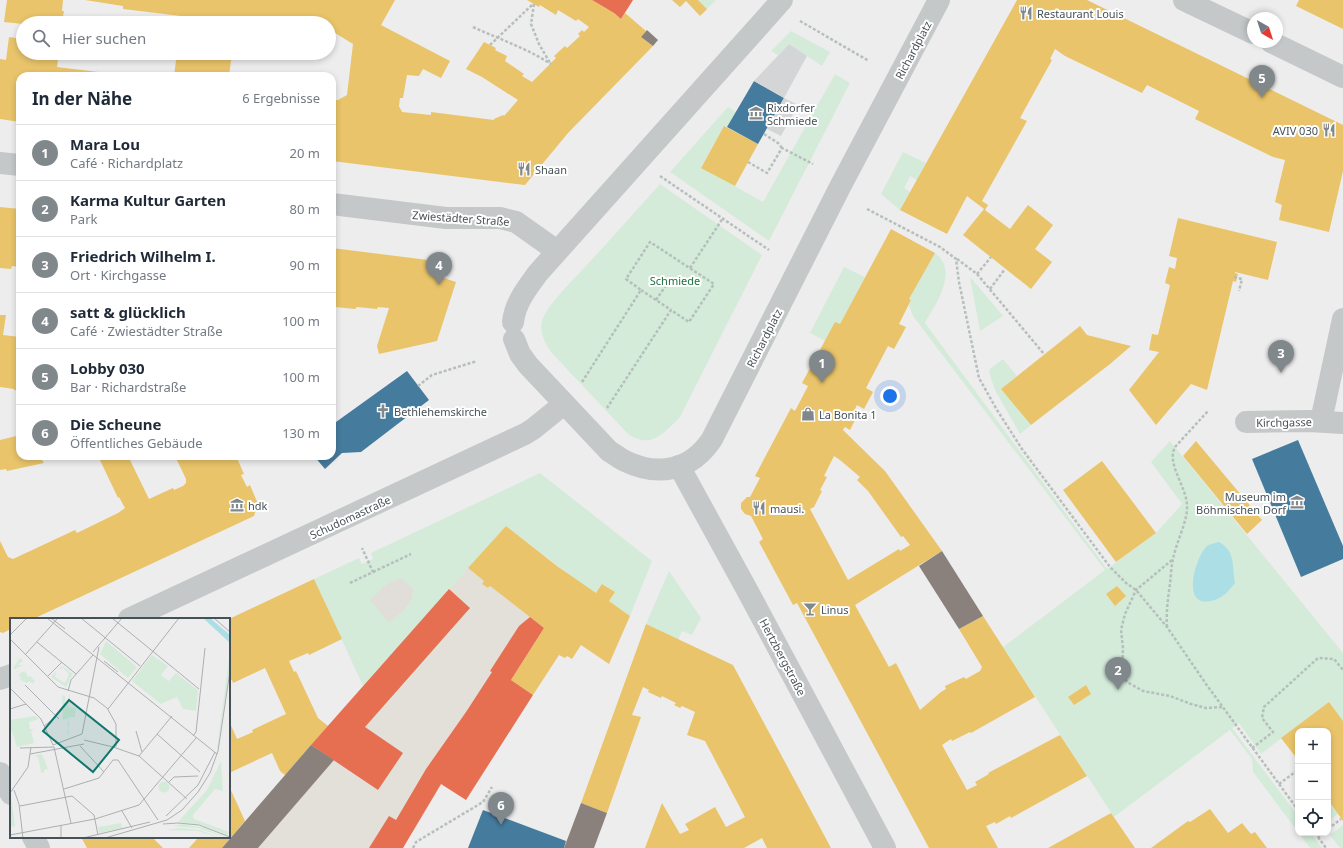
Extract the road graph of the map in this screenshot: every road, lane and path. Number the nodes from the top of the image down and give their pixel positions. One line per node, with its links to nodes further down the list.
1 (782, 0): 23 (street, Richardplatz)
2 (939, 0): 47 (street, Richardplatz)
3 (1184, 0): 6 (street)
4 (794, 18): 10 (path)
5 (473, 27): 7 (path)
6 (1247, 30)
7 (496, 38): 7 (path); 8 (path)
8 (490, 45)
9 (1283, 48): 11 (street)
10 (869, 61)
11 (1343, 77)
12 (764, 134): 13 (path)
13 (782, 148): 14 (path); 16 (path)
14 (748, 162)
15 (0, 163): 17 (street)
16 (813, 164)
17 (16, 165)
18 (657, 174): 21 (path)
19 (336, 204): 23 (street, Zwiestädter Straße)
20 (867, 209): 25 (path)
21 (723, 218): 22 (path); 26 (path)
22 (769, 250)
23 (557, 251): 41 (street, Richardplatz)
24 (990, 257): 28 (path)
25 (956, 258): 28 (path); 53 (path)
26 (690, 268): 32 (path); 35 (path)
27 (1006, 269): 31 (path)
28 (977, 274): 31 (path)
29 (1234, 277): 33 (path)
30 (667, 284): 34 (path)
31 (990, 289): 37 (path)
32 (641, 290): 34 (path); 39 (path)
33 (1239, 291)
34 (656, 300): 35 (path)
35 (672, 310): 42 (path)
36 (1343, 319): 44 (street, Kirchgasse)
37 (1044, 354)
38 (477, 361): 40 (path)
39 (581, 383)
40 (418, 386)
41 (564, 404): 47 (street, Richardplatz); 54 (street, Schudomastraße)
42 (606, 410)
43 (1208, 411): 50 (path)
44 (1321, 421): 45 (street, Kirchgasse); 46 (street, Kirchgasse)
45 (1246, 422)
46 (1343, 423)
47 (679, 466): 73 (street, Hertzbergstraße)
48 (362, 548): 51 (path)
49 (411, 554): 51 (path)
50 (1172, 560): 53 (path); 55 (path)
51 (373, 572): 52 (path)
52 (350, 583)
53 (1136, 590): 55 (path); 59 (path)
54 (132, 618)
55 (1167, 627): 59 (path)
56 (1343, 670): 60 (path)
57 (10, 675): 58 (street)
58 (0, 679)
59 (1223, 707): 60 (path)
60 (1252, 748): 63 (path)
61 (1295, 772): 63 (path)
62 (0, 773): 65 (street)
63 (1278, 784): 66 (path)
64 (492, 787): 72 (path)
65 (10, 792)
66 (1295, 806)
67 (1342, 819): 68 (path)
68 (1331, 827)
69 (1318, 837): 74 (path)
70 (34, 838): 71 (street)
71 (39, 848)
72 (413, 848)
73 (885, 848)
74 (1326, 848)

